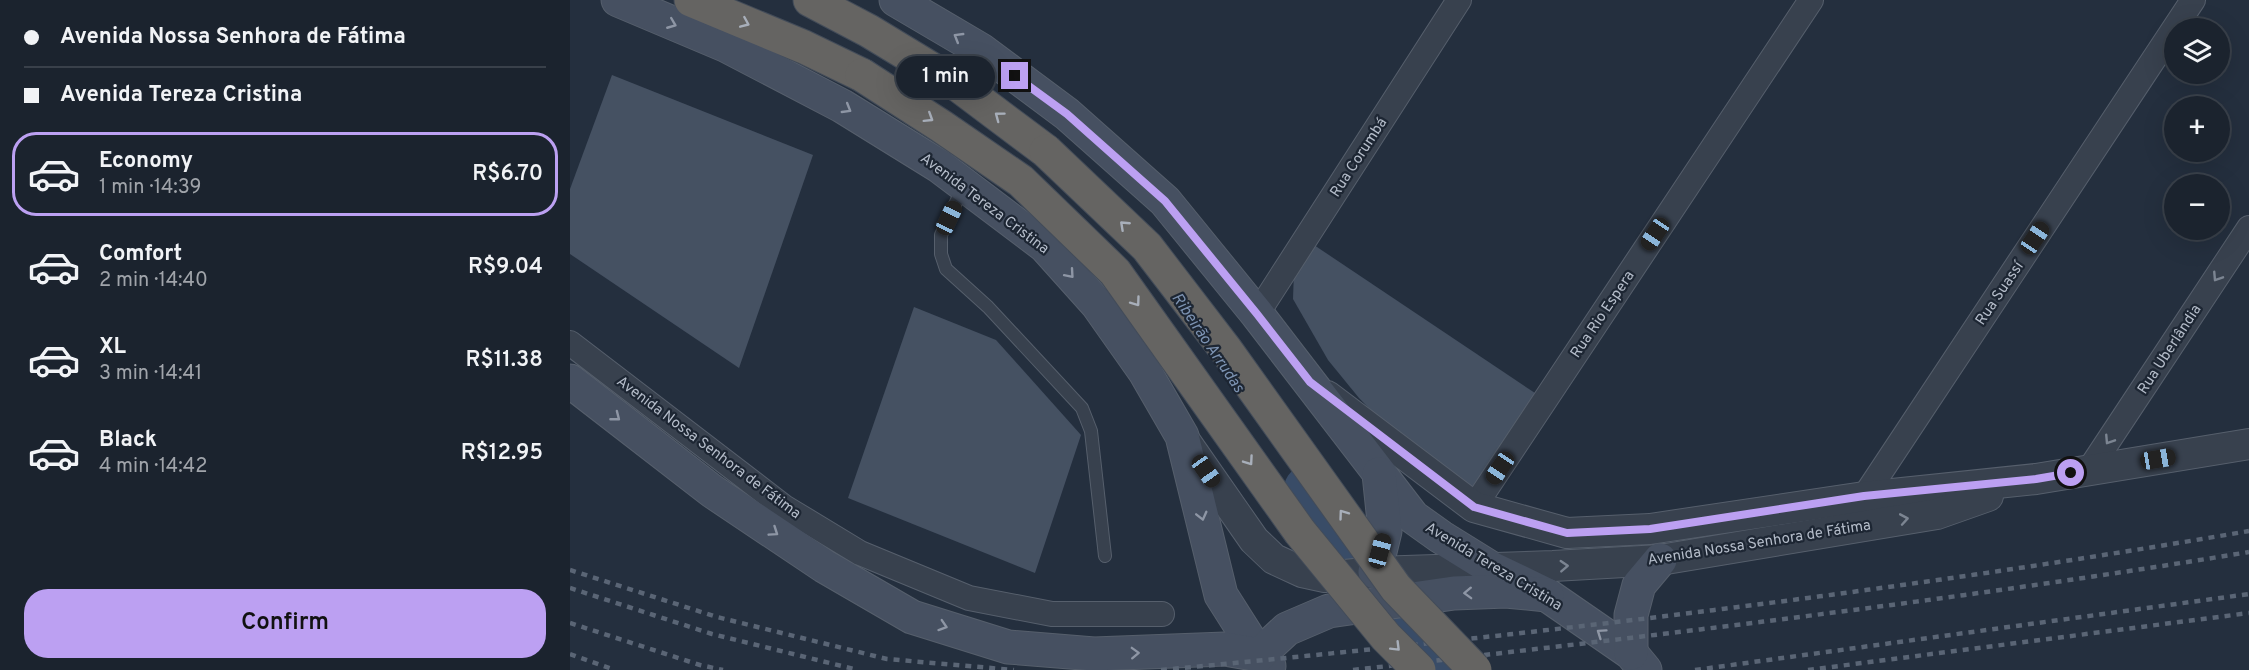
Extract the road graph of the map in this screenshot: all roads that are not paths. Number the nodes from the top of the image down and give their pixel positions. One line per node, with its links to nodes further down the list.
1 (618, 0): 8 (main road, Avenida Tereza Cristina, one-way to 8)
2 (691, 0): 29 (highway, Avenida Tereza Cristina, one-way to 29, bridge)
3 (810, 0): 30 (highway, one-way to 3, bridge)
4 (896, 0): 10 (main road, Avenida Tereza Cristina, one-way to 4)
5 (1459, 0): 10 (street, Rua Corumbá)
6 (1811, 0): 20 (street, Rua Rio Espera)
7 (2193, 0): 19 (street, Rua Suassí)
8 (964, 185): 14 (main road, Avenida Tereza Cristina, one-way to 14); 21 (lane)
9 (2249, 228): 16 (street, Rua Uberlândia, one-way to 16)
10 (1257, 314): 13 (main road, Avenida Tereza Cristina)
11 (570, 343): 26 (street, Avenida Nossa Senhora de Fátima)
12 (570, 381): 27 (main road, Avenida Nossa Senhora de Fátima, one-way to 27)
13 (1310, 382): 17 (main road, Avenida Tereza Cristina); 20 (street, Avenida Nossa Senhora de Fátima)
14 (1182, 436): 24 (street, Avenida Nossa Senhora de Fátima); 27 (main road, Avenida Tereza Cristina, one-way to 27)
15 (2249, 444): 16 (street, Avenida Nossa Senhora de Fátima)
16 (2089, 470): 18 (street, Avenida Nossa Senhora de Fátima)
17 (1379, 474): 23 (main road, Avenida Tereza Cristina); 24 (main road)
18 (2036, 479): 19 (street, Avenida Nossa Senhora de Fátima); 22 (street, Avenida Nossa Senhora de Fátima, one-way to 18)
19 (1864, 496): 20 (street, Avenida Nossa Senhora de Fátima)
20 (1474, 507)
21 (1105, 556)
22 (1660, 560): 23 (street, Avenida Nossa Senhora de Fátima, one-way to 22); 28 (main road)
23 (1477, 568): 24 (street, Avenida Nossa Senhora de Fátima); 25 (main road, Avenida Tereza Cristina)
24 (1375, 572)
25 (1547, 595): 27 (main road, one-way to 27); 28 (main road, Avenida Tereza Cristina, one-way to 25)
26 (1162, 614)
27 (1266, 662)
28 (1638, 662)
29 (1419, 670)
30 (1475, 670)

